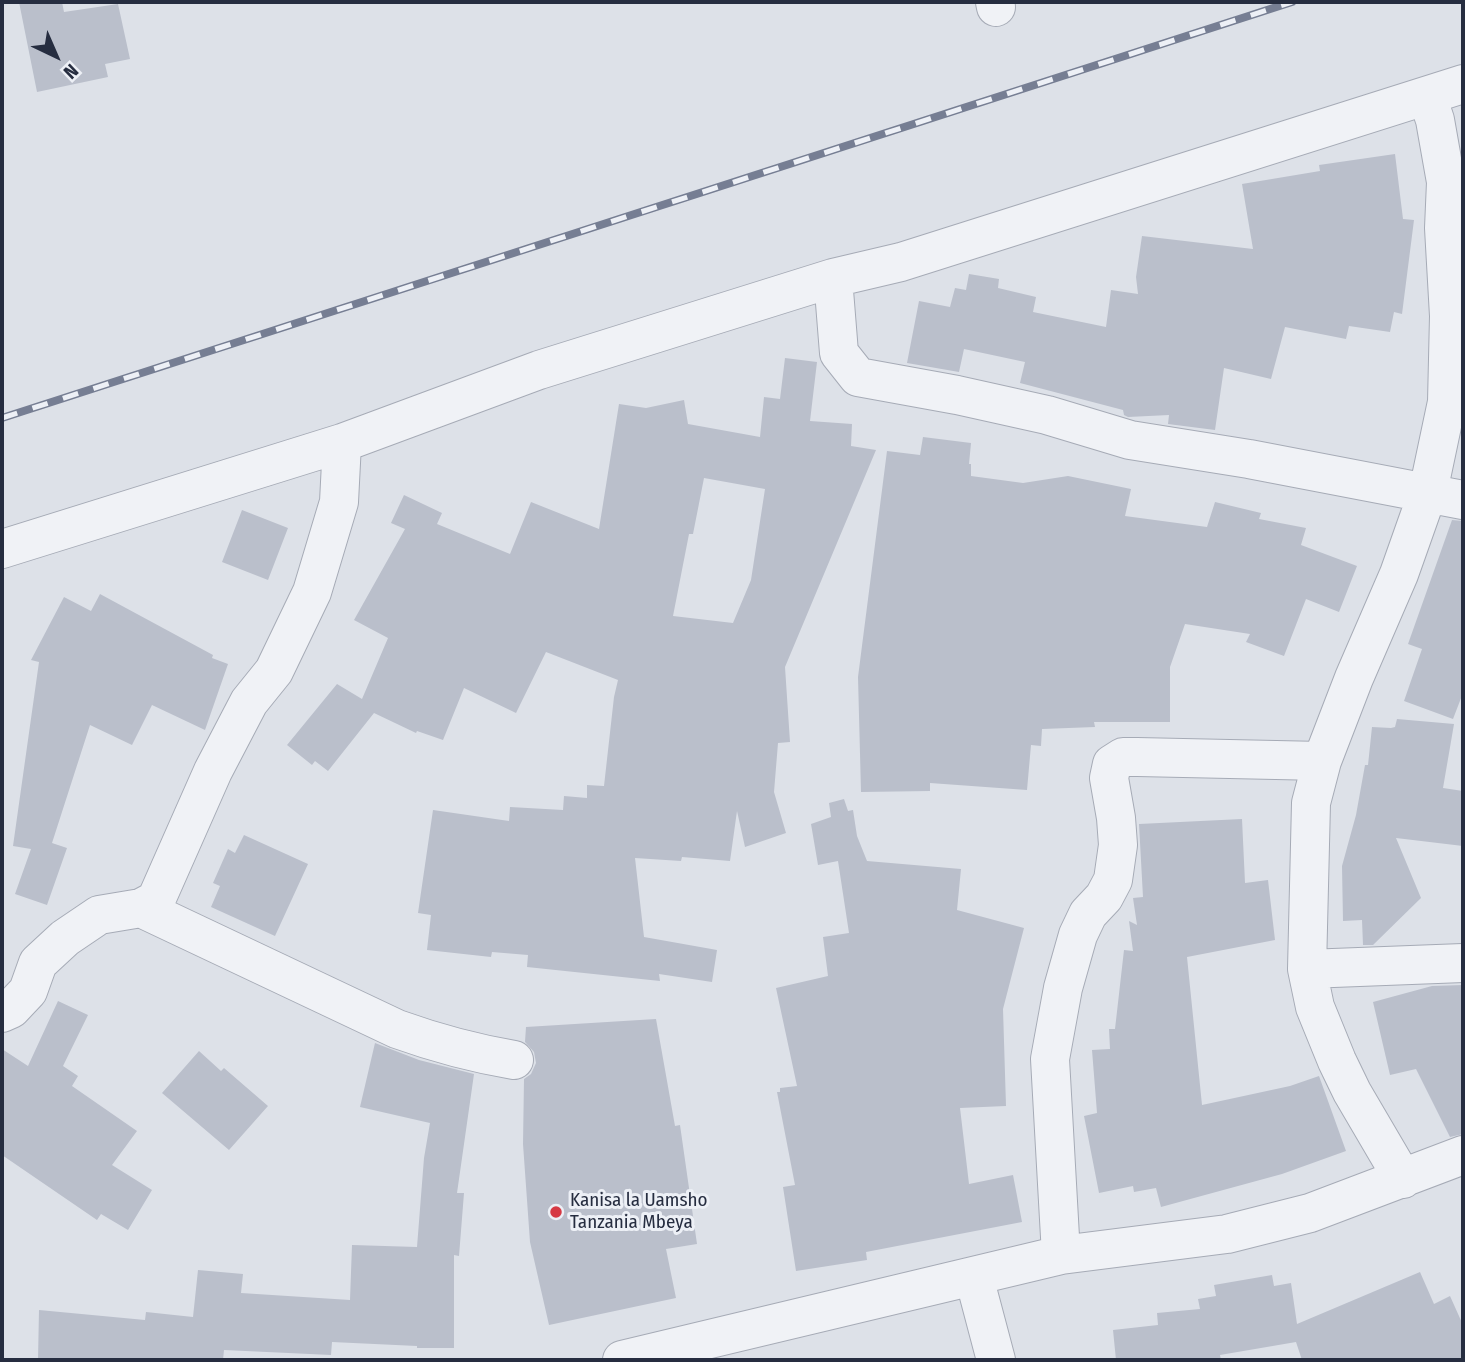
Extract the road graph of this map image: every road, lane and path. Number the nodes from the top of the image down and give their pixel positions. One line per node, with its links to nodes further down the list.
1 (1463, 84): 2 (street)
2 (1427, 96): 3 (street); 5 (street)
3 (833, 278): 4 (street); 5 (street)
4 (342, 443): 6 (street); 8 (street)
5 (1446, 496): 7 (street)
6 (2, 550)
7 (1322, 761): 10 (street); 15 (street)
8 (141, 908): 11 (street); 12 (street)
9 (1463, 964): 10 (street)
10 (1307, 969): 14 (street)
11 (2, 1013)
12 (514, 1060)
13 (1463, 1155): 14 (street)
14 (1404, 1179): 15 (street)
15 (1061, 1255): 16 (street)
16 (974, 1277): 17 (street); 18 (street)
17 (622, 1360)
18 (996, 1360)

